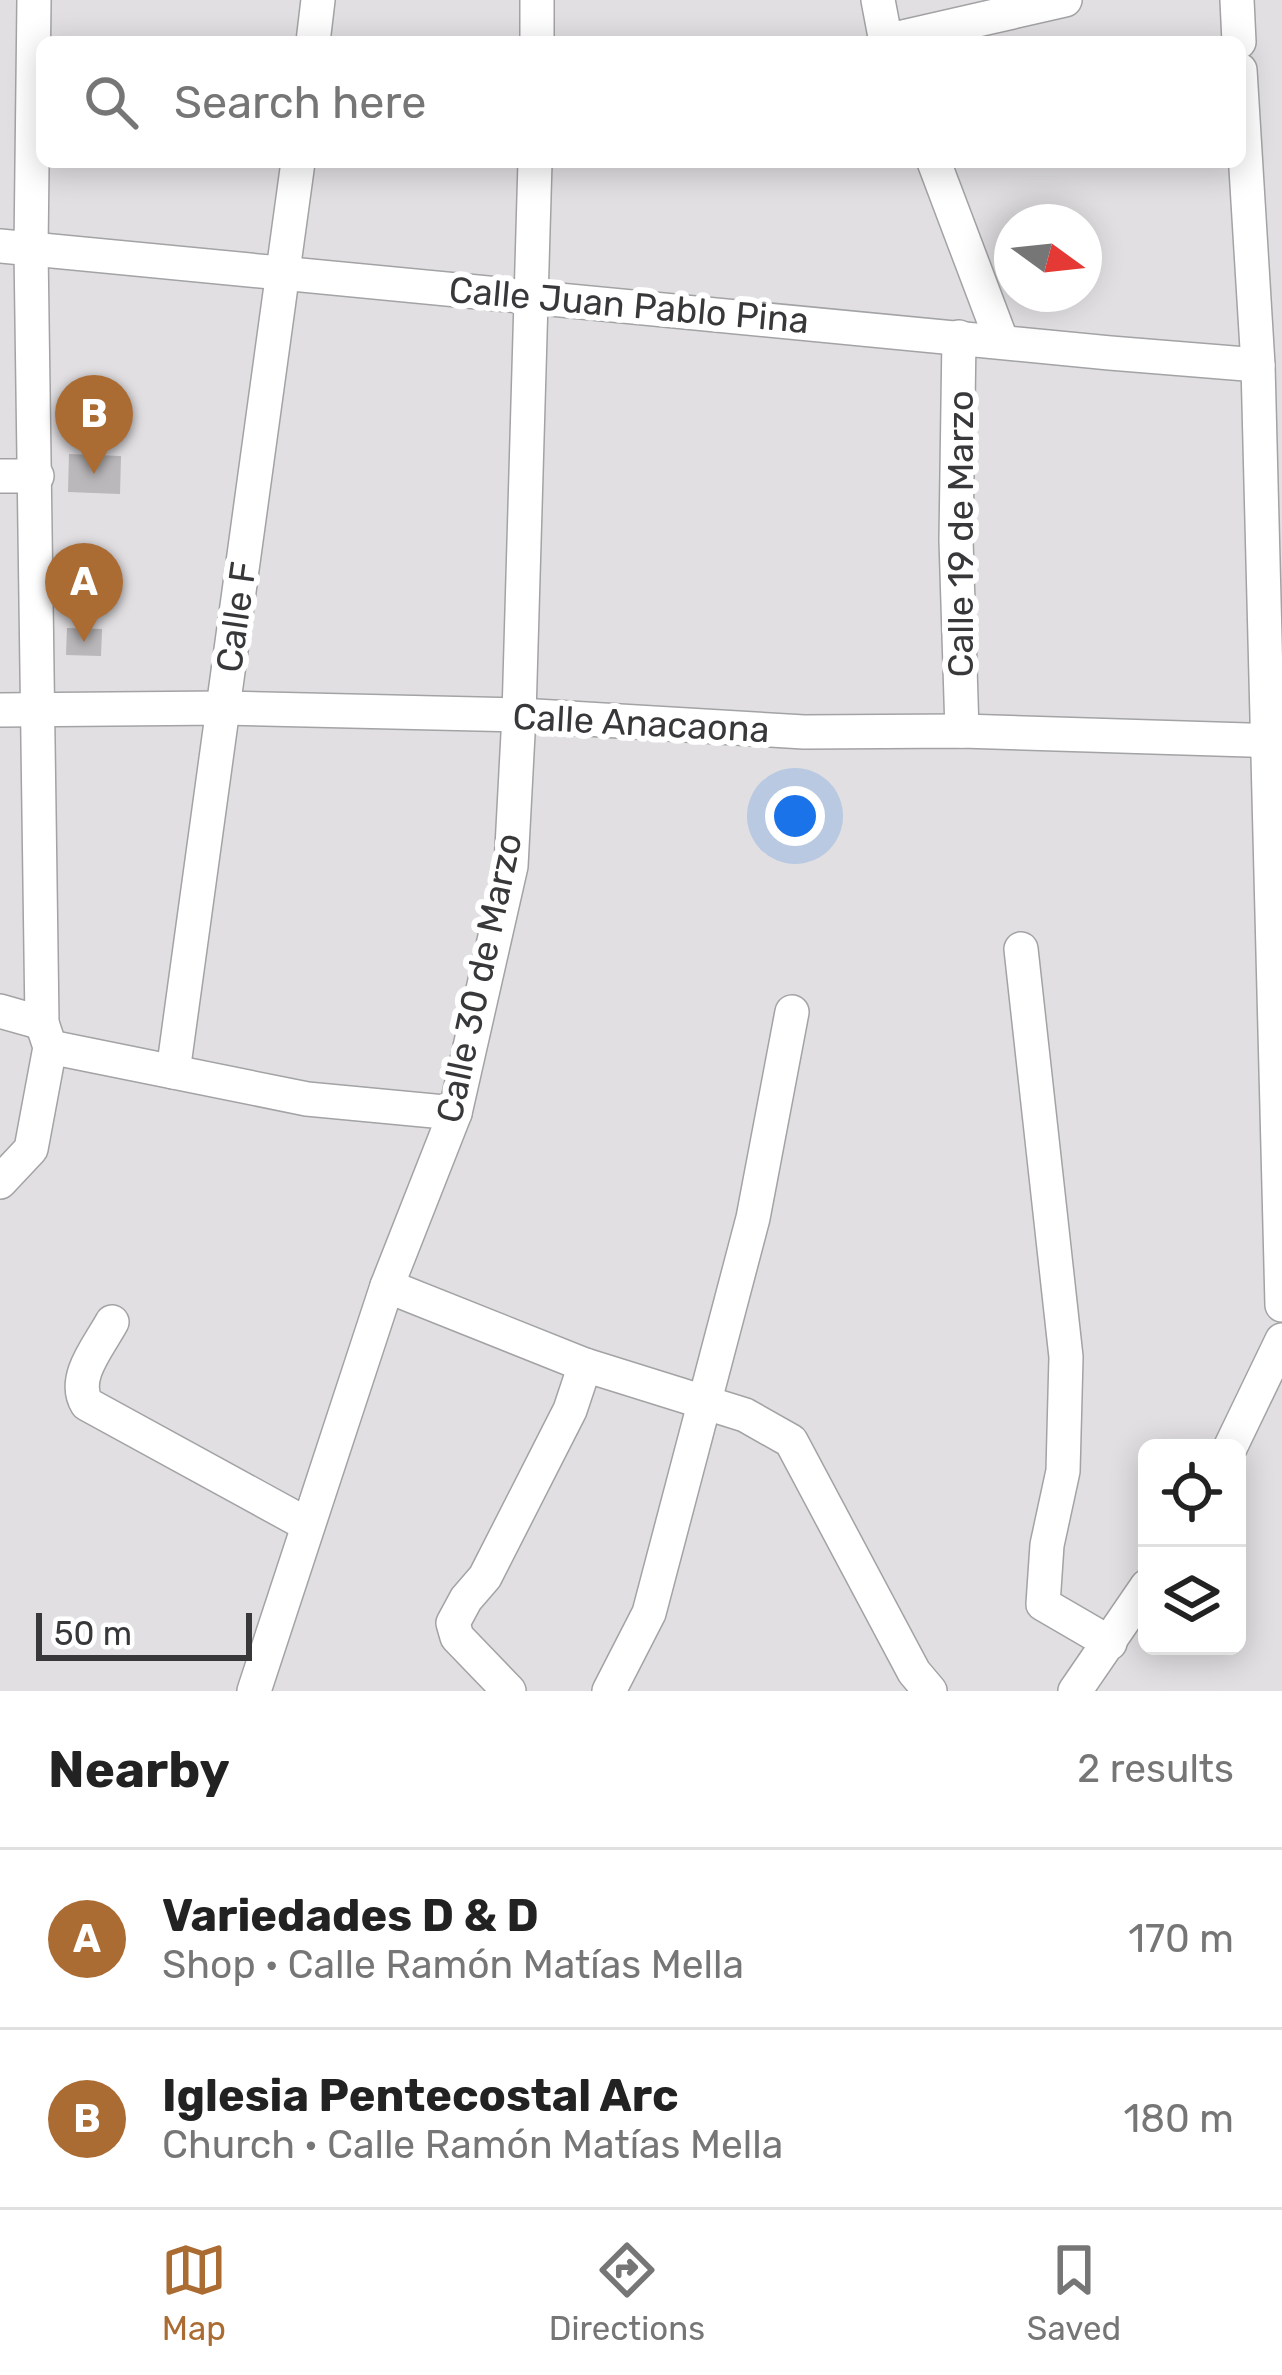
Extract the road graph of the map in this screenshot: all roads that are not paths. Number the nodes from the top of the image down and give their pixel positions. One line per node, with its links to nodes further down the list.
1 (34, 0): 16 (street)
2 (318, 0): 7 (street)
3 (537, 0): 8 (street)
4 (878, 0): 9 (street)
5 (1065, 0): 10 (street)
6 (1237, 0): 11 (street)
7 (314, 36)
8 (537, 36)
9 (885, 36)
10 (912, 36)
11 (1239, 36)
12 (297, 168): 17 (street, Calle F)
13 (535, 168): 18 (street, Calle 30 de Marzo)
14 (936, 168): 20 (street, Calle 19 de Marzo)
15 (1246, 168): 21 (street)
16 (16, 248): 17 (street, Calle Juan Pablo Pina); 23 (street)
17 (285, 273): 18 (street, Calle Juan Pablo Pina); 24 (street, Calle F)
18 (533, 296): 19 (street, Calle Juan Pablo Pina); 27 (street, Calle 30 de Marzo)
19 (959, 337): 20 (street, Calle Juan Pablo Pina); 28 (street, Calle 19 de Marzo)
20 (1002, 342): 21 (street, Calle Juan Pablo Pina)
21 (1258, 365): 29 (street)
22 (0, 476): 23 (street)
23 (37, 476): 26 (street)
24 (224, 708): 26 (street, Calle Anacaona); 27 (street, Calle Anacaona); 34 (street, Calle F)
25 (0, 710): 26 (street, Calle Anacaona)
26 (40, 710): 33 (street)
27 (519, 715): 28 (street, Calle Anacaona); 35 (street, Calle 30 de Marzo)
28 (962, 731): 29 (street, Calle Anacaona)
29 (1276, 742): 38 (street)
30 (1022, 949): 46 (street)
31 (0, 1011): 33 (street)
32 (792, 1012): 42 (street)
33 (46, 1035): 34 (street); 36 (street)
34 (173, 1072): 35 (street)
35 (454, 1112): 37 (street, Calle 30 de Marzo)
36 (0, 1182)
37 (387, 1286): 41 (street); 44 (street, Calle 30 de Marzo)
38 (1282, 1305)
39 (112, 1322): 44 (street)
40 (1282, 1340): 43 (street)
41 (585, 1365): 42 (street); 48 (street)
42 (704, 1405): 49 (street); 50 (street)
43 (1234, 1439)
44 (308, 1526): 47 (street, Calle 30 de Marzo)
45 (1138, 1600): 46 (street)
46 (1110, 1643): 51 (street)
47 (254, 1691)
48 (509, 1691)
49 (610, 1691)
50 (930, 1691)
51 (1075, 1691)

